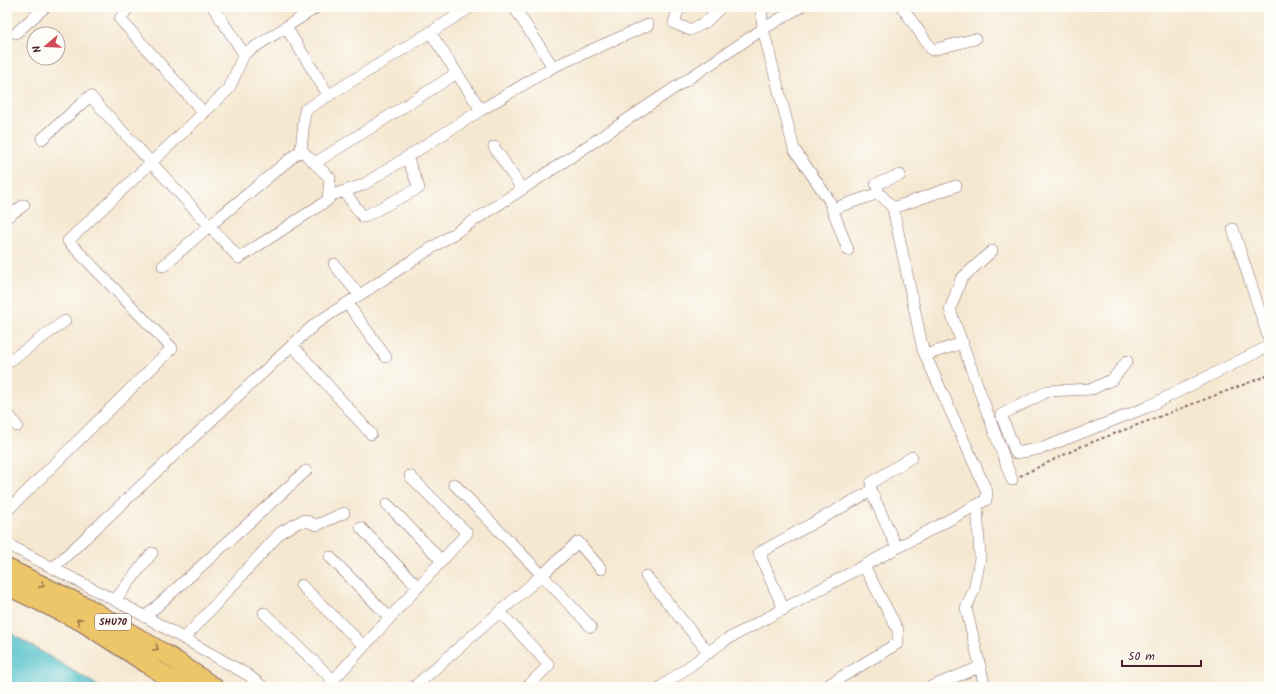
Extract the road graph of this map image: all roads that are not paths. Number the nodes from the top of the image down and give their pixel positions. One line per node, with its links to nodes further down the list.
1 (45, 7): 16 (street)
2 (129, 7): 23 (street)
3 (213, 7): 18 (street)
4 (317, 7): 13 (street)
5 (471, 7): 15 (street)
6 (514, 7): 19 (street)
7 (683, 7): 8 (street)
8 (721, 7)
9 (761, 7): 14 (street)
10 (800, 7): 14 (street)
11 (902, 7): 17 (street)
12 (648, 25): 19 (street)
13 (286, 27): 18 (street); 21 (street)
14 (763, 29): 32 (street); 38 (street)
15 (430, 32): 20 (street); 21 (street)
16 (16, 33)
17 (975, 39)
18 (244, 54): 23 (street)
19 (553, 67): 22 (street)
20 (457, 73): 22 (street); 29 (street)
21 (329, 96): 26 (street)
22 (482, 110): 27 (street)
23 (204, 112): 28 (street)
24 (42, 138): 28 (street)
25 (494, 147): 32 (street)
26 (301, 150): 29 (street); 40 (street)
27 (407, 157): 33 (street); 33 (street)
28 (151, 163): 40 (street); 68 (street)
29 (315, 163): 35 (street)
30 (900, 175): 34 (street)
31 (956, 186): 37 (street)
32 (522, 189): 46 (street)
33 (344, 191): 35 (street)
34 (879, 193): 37 (street); 38 (street)
35 (329, 196): 40 (street)
36 (24, 205): 39 (street)
37 (893, 208): 53 (street)
38 (832, 209): 42 (street)
39 (7, 217)
40 (209, 226): 45 (street)
41 (1233, 229): 49 (street)
42 (848, 250)
43 (992, 251): 50 (street)
44 (334, 264): 46 (street)
45 (164, 266)
46 (359, 295): 47 (street)
47 (347, 303): 51 (street); 54 (street)
48 (65, 321): 56 (street)
49 (1269, 339)
50 (963, 343): 53 (street); 63 (street)
51 (292, 345): 59 (street); 78 (street)
52 (1269, 346): 55 (street)
53 (925, 355): 67 (street)
54 (386, 357)
55 (1127, 361)
56 (7, 363)
57 (7, 412): 58 (street)
58 (17, 426)
59 (371, 434)
60 (912, 457): 65 (street)
61 (306, 471): 89 (street)
62 (410, 476): 75 (street)
63 (1012, 480)
64 (454, 484): 80 (street)
65 (871, 491): 72 (street); 86 (street)
66 (387, 504): 75 (street)
67 (977, 506): 72 (street); 95 (street)
68 (7, 511)
69 (344, 513): 92 (street)
70 (361, 528): 84 (street)
71 (7, 544): 78 (street)
72 (897, 548): 76 (street)
73 (152, 553): 85 (street)
74 (330, 557): 90 (street)
75 (442, 561): 84 (street)
76 (864, 566): 86 (street); 103 (street)
77 (7, 568): 98 (main road, SHU70, one-way to 98)
78 (53, 568): 85 (street)
79 (601, 569): 80 (street)
80 (542, 575): 87 (street); 91 (street)
81 (646, 576): 94 (street)
82 (300, 585): 93 (street)
83 (7, 586): 97 (main road, SHU70, one-way to 83)
84 (418, 587): 90 (street)
85 (115, 600): 89 (street)
86 (784, 610): 94 (street)
87 (500, 612): 100 (street); 101 (street)
88 (264, 613): 96 (street)
89 (145, 617): 92 (street)
90 (390, 618): 93 (street)
91 (591, 627)
92 (184, 639): 99 (street)
93 (364, 646): 96 (street)
94 (709, 653): 102 (street)
95 (980, 667): 104 (street); 105 (street)
96 (330, 683)
97 (183, 687)
98 (214, 687)
99 (263, 687)
100 (414, 687)
101 (527, 687)
102 (661, 687)
103 (825, 687)
104 (930, 687)
105 (985, 687)

